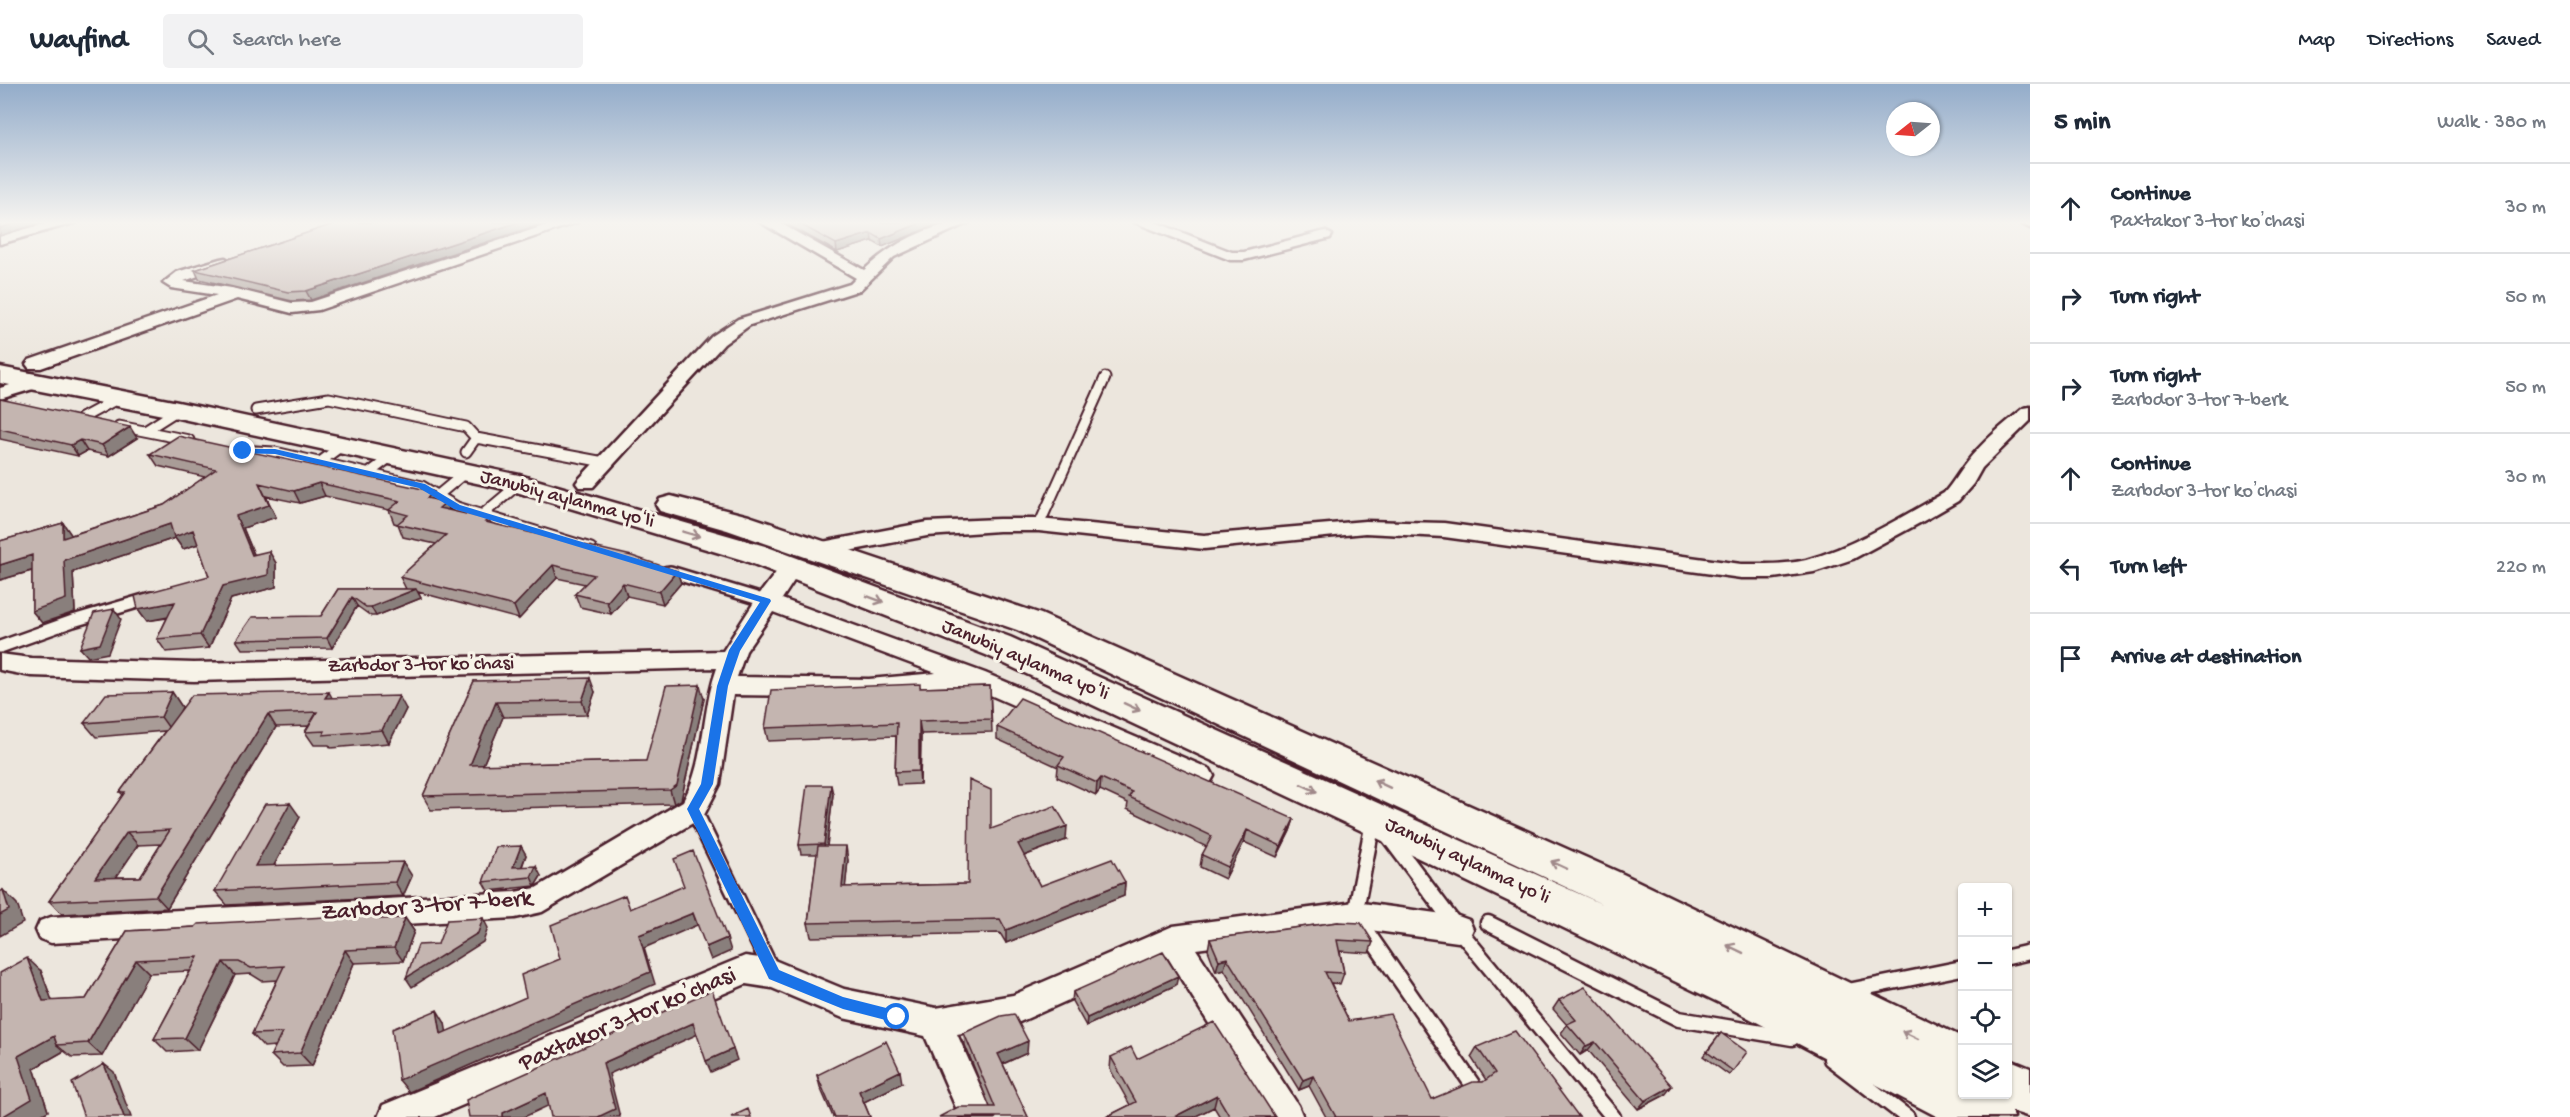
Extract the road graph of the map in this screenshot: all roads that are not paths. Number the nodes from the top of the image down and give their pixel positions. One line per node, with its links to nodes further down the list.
1 (197, 270): 6 (street)
2 (425, 270): 6 (street)
3 (853, 270): 5 (street)
4 (872, 270): 5 (street)
5 (865, 277): 19 (street)
6 (236, 294): 9 (street)
7 (0, 357): 9 (highway, Janubiy aylanma yoʻli)
8 (1105, 377): 23 (lane)
9 (14, 386): 10 (highway, Janubiy aylanma yoʻli); 17 (highway, Janubiy aylanma yoʻli)
10 (119, 398): 11 (highway, Janubiy aylanma yoʻli); 13 (lane)
11 (178, 410): 13 (lane); 15 (highway, Janubiy aylanma yoʻli)
12 (2030, 412): 23 (street)
13 (145, 431): 14 (lane)
14 (199, 442)
15 (286, 444): 16 (lane); 18 (highway, Janubiy aylanma yoʻli)
16 (221, 447)
17 (469, 454): 18 (highway, Janubiy aylanma yoʻli); 19 (highway, Janubiy aylanma yoʻli); 20 (highway, Janubiy aylanma yoʻli); 21 (lane)
18 (381, 465): 21 (lane)
19 (595, 472): 25 (highway, Janubiy aylanma yoʻli)
20 (519, 484): 22 (lane); 25 (highway, Janubiy aylanma yoʻli, one-way to 25)
21 (437, 496): 22 (lane)
22 (482, 515): 24 (lane)
23 (1039, 525): 25 (street)
24 (607, 553)
25 (804, 559): 28 (street); 36 (highway, Janubiy aylanma yoʻli, one-way to 36); 47 (highway, Janubiy aylanma yoʻli, one-way to 25)
26 (653, 566): 28 (lane)
27 (158, 596): 29 (lane)
28 (766, 601): 30 (street); 32 (street)
29 (0, 647)
30 (732, 659): 31 (street, Zarbdor 3-tor koʼchasi); 33 (street)
31 (0, 662)
32 (976, 679): 33 (street); 34 (street)
33 (722, 686): 35 (street)
34 (1201, 776)
35 (693, 809): 40 (street, Zarbdor 3-tor 7-berk); 45 (lane)
36 (1374, 818): 37 (lane); 39 (lane); 46 (highway, Janubiy aylanma yoʻli)
37 (1355, 915): 39 (street, Paxtakor 3-tor koʼchasi); 41 (street, Paxtakor 3-tor koʼchasi); 51 (lane)
38 (1488, 923): 46 (lane)
39 (1458, 929): 57 (lane)
40 (51, 930)
41 (1173, 939): 48 (street, Paxtakor 3-tor koʼchasi); 56 (street)
42 (2030, 952): 43 (lane)
43 (2012, 956)
44 (1958, 969): 47 (lane)
45 (774, 974): 48 (street, Paxtakor 3-tor koʼchasi); 54 (street, Paxtakor 3-tor koʼchasi)
46 (1742, 992): 59 (highway, Janubiy aylanma yoʻli)
47 (1827, 995): 50 (highway, Janubiy aylanma yoʻli, one-way to 47)
48 (936, 1023): 55 (street)
49 (1818, 1049): 58 (lane)
50 (1958, 1059)
51 (1472, 1084)
52 (2012, 1085): 53 (highway)
53 (2030, 1094)
54 (395, 1117)
55 (977, 1117)
56 (1286, 1117)
57 (1613, 1117)
58 (1907, 1117)
59 (1989, 1117)

